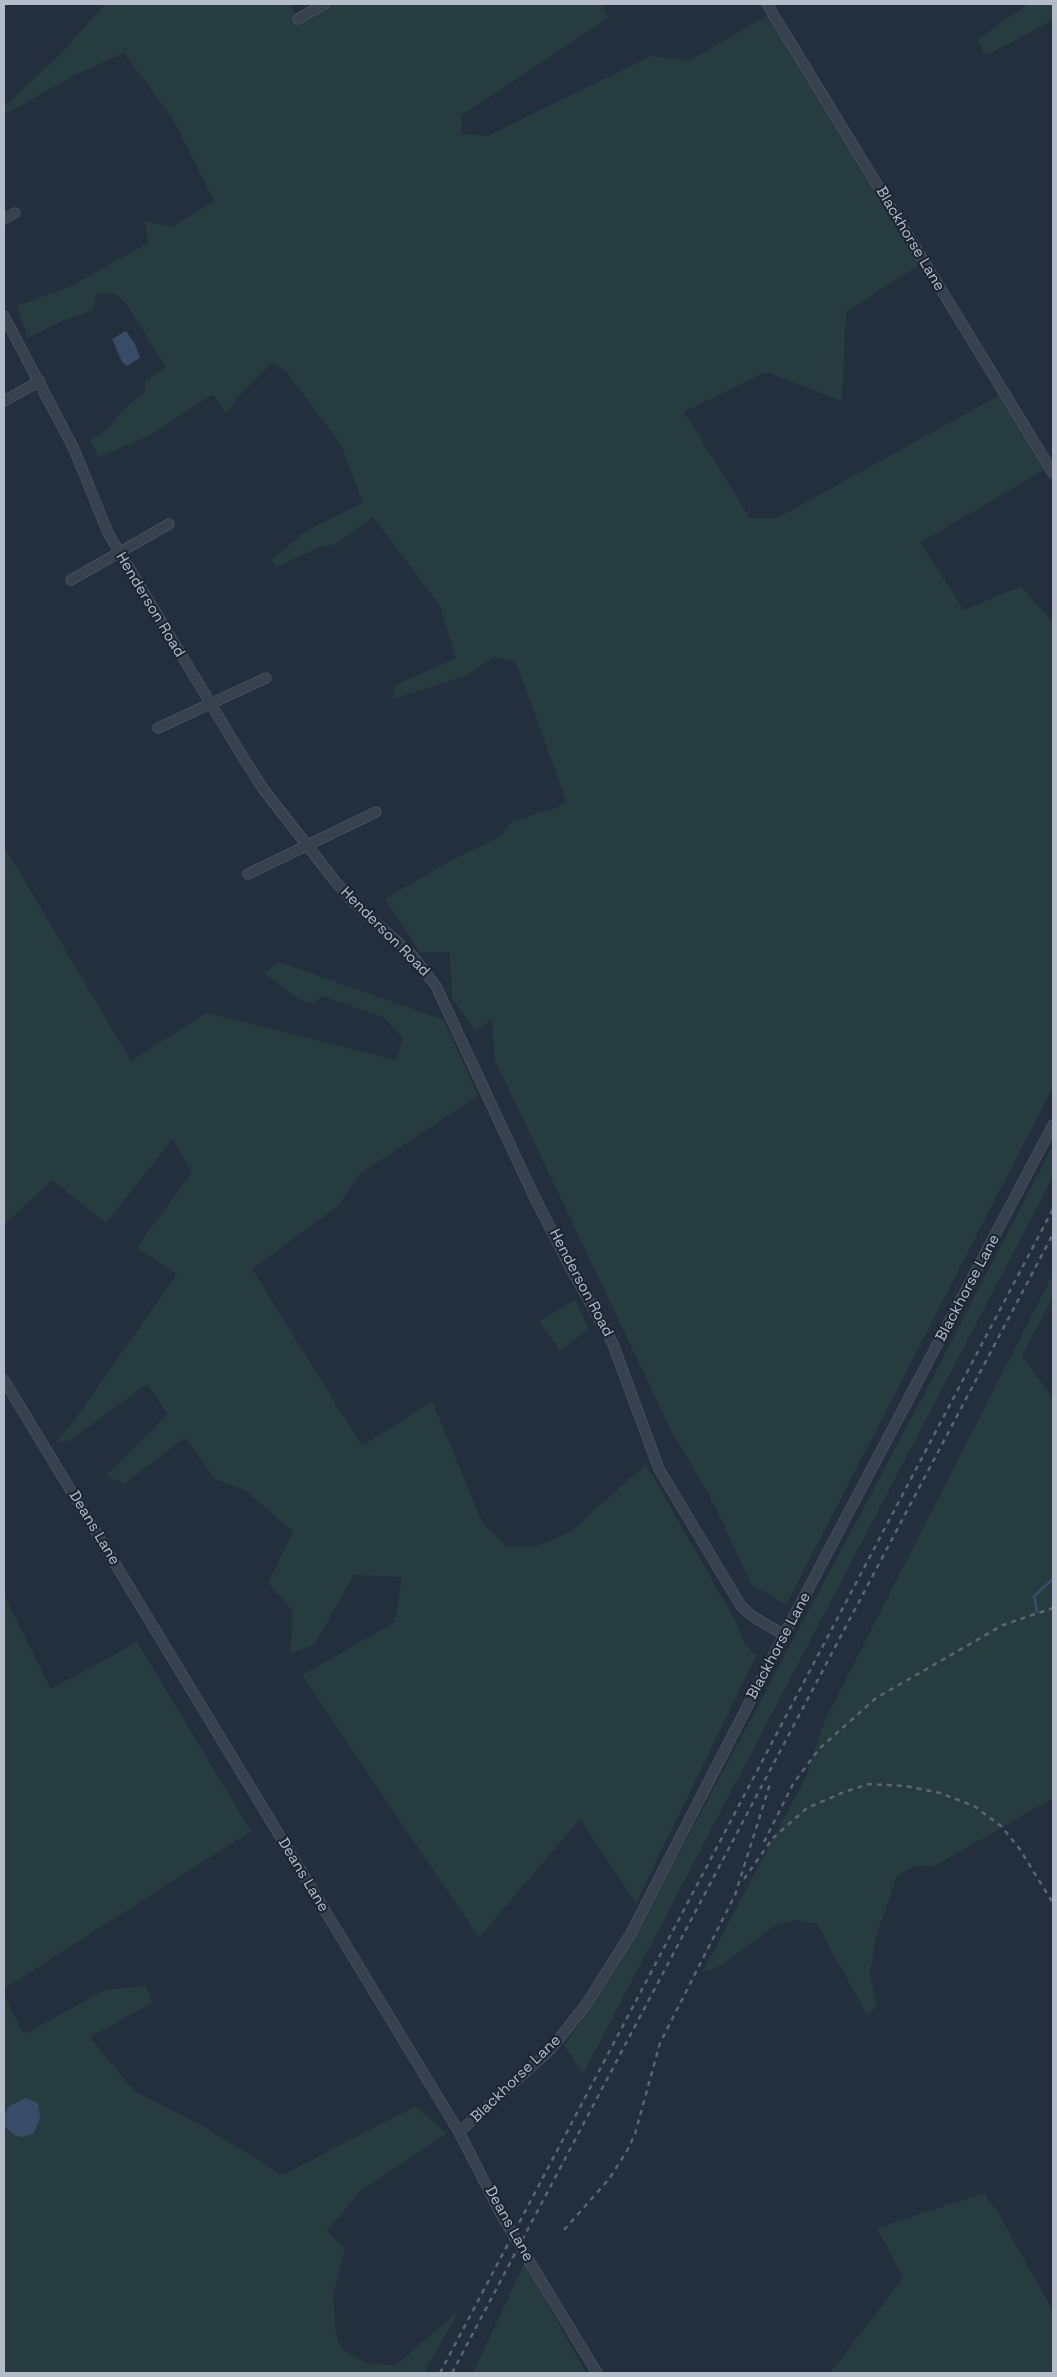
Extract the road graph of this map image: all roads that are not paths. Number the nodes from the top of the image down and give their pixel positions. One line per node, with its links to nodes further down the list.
1 (324, 4): 3 (street)
2 (767, 4): 9 (street, Blackhorse Lane)
3 (298, 19)
4 (15, 213): 5 (street)
5 (4, 219)
6 (4, 316): 7 (street, Henderson Road)
7 (40, 381): 8 (street); 11 (street, Henderson Road)
8 (4, 400)
9 (1053, 473)
10 (169, 524): 11 (street)
11 (118, 552): 12 (street); 14 (street, Henderson Road)
12 (72, 580)
13 (266, 678): 14 (street)
14 (210, 704): 15 (street); 17 (street, Henderson Road)
15 (158, 728)
16 (376, 812): 17 (street)
17 (307, 846): 18 (street); 21 (street, Henderson Road)
18 (248, 874)
19 (1053, 1125): 21 (street, Blackhorse Lane)
20 (4, 1380): 22 (street, Deans Lane)
21 (784, 1635): 22 (street, Blackhorse Lane)
22 (459, 2132): 23 (street, Deans Lane)
23 (597, 2373)

